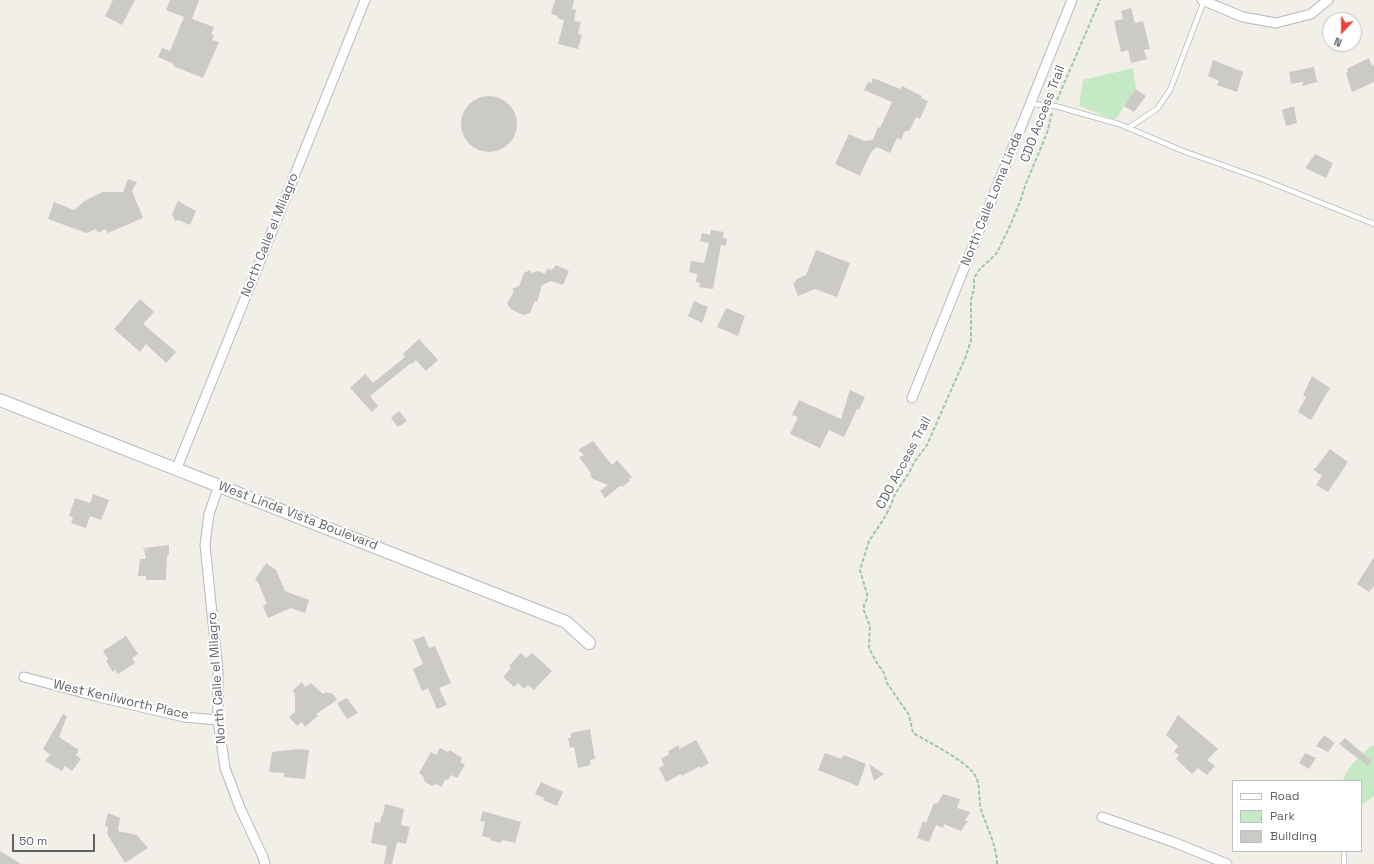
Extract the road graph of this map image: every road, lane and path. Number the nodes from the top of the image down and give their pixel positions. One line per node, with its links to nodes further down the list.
1 (364, 0): 12 (street, North Calle el Milagro)
2 (1072, 0): 6 (street, North Calle Loma Linda)
3 (1100, 0): 7 (path, CDO Access Trail)
4 (1328, 0): 5 (street)
5 (1203, 1): 8 (lane)
6 (1030, 104): 7 (lane); 10 (street, North Calle Loma Linda)
7 (1054, 106): 8 (lane); 20 (path, CDO Access Trail)
8 (1128, 128): 9 (lane)
9 (1374, 224)
10 (912, 398)
11 (0, 400): 12 (street, West Linda Vista Boulevard)
12 (176, 470): 13 (street, West Linda Vista Boulevard)
13 (219, 485): 14 (street, West Linda Vista Boulevard); 16 (street, North Calle el Milagro)
14 (589, 643)
15 (24, 677): 16 (street, West Kenilworth Place)
16 (218, 720): 19 (street, North Calle el Milagro)
17 (1102, 817): 21 (street)
18 (1344, 852): 22 (lane)
19 (265, 864)
20 (997, 864)
21 (1227, 864)
22 (1344, 864)

